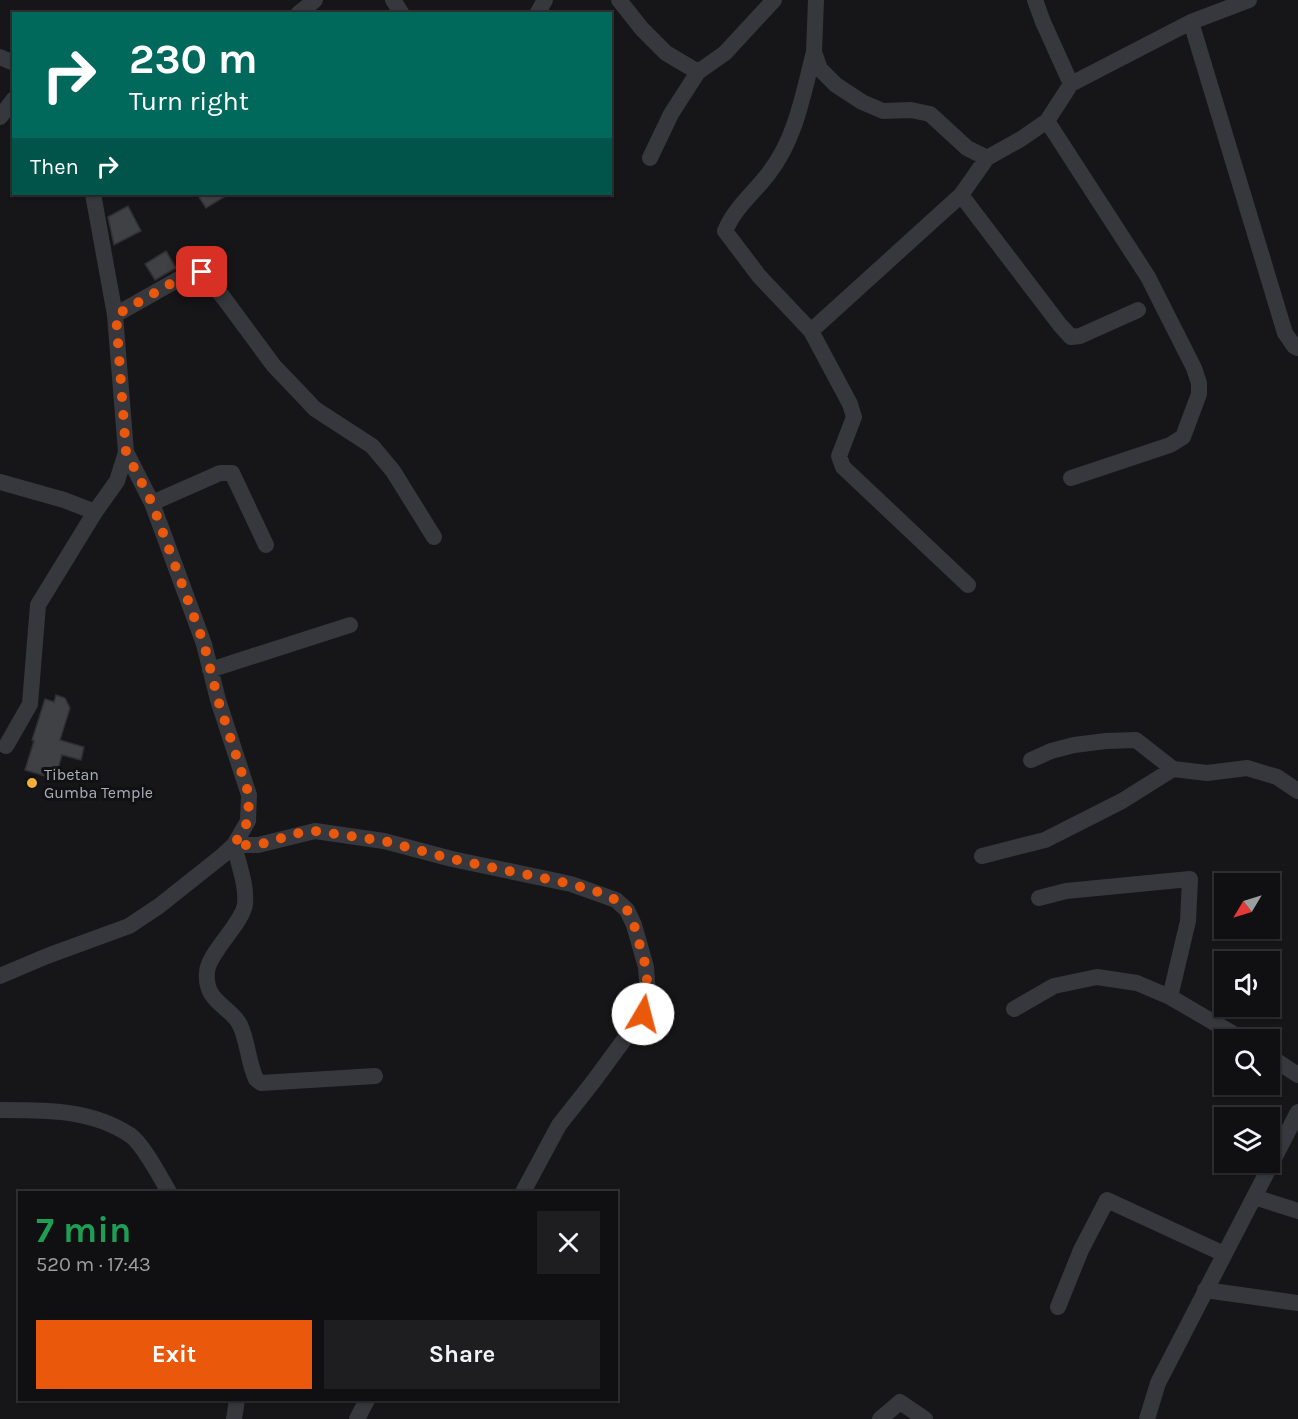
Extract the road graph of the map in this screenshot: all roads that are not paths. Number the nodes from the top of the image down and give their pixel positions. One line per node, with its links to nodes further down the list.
1 (315, 0): 8 (street)
2 (619, 0): 11 (street)
3 (774, 0): 11 (street)
4 (816, 0): 10 (street)
5 (1035, 0): 12 (street)
6 (1249, 0): 7 (street)
7 (1220, 6): 9 (street)
8 (300, 12)
9 (1191, 22): 12 (street); 23 (street)
10 (814, 52): 17 (street); 22 (street)
11 (698, 72): 16 (street)
12 (1071, 84): 15 (street)
13 (12, 102): 14 (street)
14 (0, 117)
15 (1047, 121): 17 (street); 25 (street)
16 (650, 158)
17 (987, 158): 19 (street)
18 (93, 195): 21 (street)
19 (961, 195): 20 (street); 22 (street)
20 (1138, 310)
21 (116, 315): 24 (street); 29 (street)
22 (811, 331): 31 (street)
23 (1298, 348)
24 (126, 452): 27 (street); 28 (street)
25 (1071, 478)
26 (0, 482): 28 (street)
27 (152, 503): 30 (street); 33 (street)
28 (95, 512): 34 (street)
29 (434, 537)
30 (266, 545)
31 (968, 585)
32 (350, 625): 33 (street)
33 (210, 670): 38 (street)
34 (6, 747)
35 (1031, 760): 36 (street)
36 (1173, 769): 37 (street); 39 (street)
37 (1298, 791)
38 (234, 845): 41 (street); 47 (street); 51 (street)
39 (982, 856)
40 (1039, 898): 42 (street)
41 (0, 976)
42 (1170, 997): 43 (street); 44 (street)
43 (1014, 1009)
44 (1225, 1029)
45 (1280, 1063): 46 (street)
46 (1298, 1075)
47 (375, 1076)
48 (0, 1110): 50 (street)
49 (1298, 1112): 52 (street)
50 (168, 1191)
51 (524, 1191)
52 (1254, 1197): 53 (street); 54 (street)
53 (1298, 1211)
54 (1224, 1254): 55 (street); 57 (street)
55 (1205, 1290): 56 (street); 64 (street)
56 (1298, 1303)
57 (1058, 1307)
58 (237, 1401): 60 (street)
59 (366, 1401): 61 (street)
60 (234, 1419)
61 (357, 1419)
62 (880, 1419): 63 (street)
63 (925, 1419)
64 (1147, 1419)

